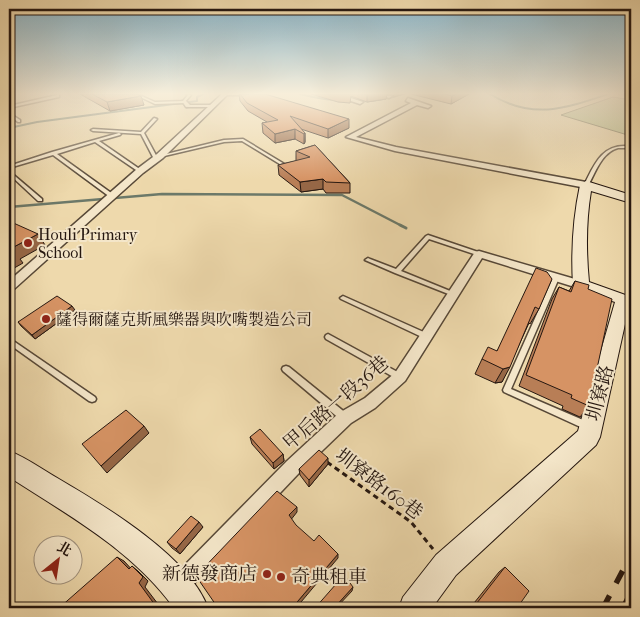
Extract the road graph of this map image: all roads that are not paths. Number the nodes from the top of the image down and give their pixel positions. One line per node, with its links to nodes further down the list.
1 (152, 123): 5 (lane)
2 (195, 123): 10 (street)
3 (378, 123): 15 (street)
4 (93, 130): 5 (lane)
5 (142, 133): 10 (lane)
6 (119, 134): 7 (lane)
7 (96, 141): 9 (lane); 13 (lane)
8 (625, 147): 15 (lane)
9 (53, 154): 12 (lane); 16 (lane)
10 (158, 157): 11 (lane); 13 (street)
11 (284, 165)
12 (9, 167)
13 (140, 171): 16 (street)
14 (9, 172): 18 (lane)
15 (586, 185): 17 (street); 23 (street)
16 (110, 198): 24 (street)
17 (631, 199)
18 (40, 200)
19 (479, 254): 21 (lane); 22 (street); 25 (street, 甲后路一段36巷)
20 (368, 260): 21 (lane)
21 (398, 272): 25 (lane)
22 (556, 278): 23 (street); 34 (lane)
23 (581, 286): 34 (street, 圳寮路)
24 (9, 288)
25 (453, 294): 27 (street, 甲后路一段36巷)
26 (343, 298): 27 (lane)
27 (426, 336): 31 (street, 甲后路一段36巷)
28 (328, 337): 31 (lane)
29 (9, 341): 32 (lane)
30 (286, 369): 33 (lane)
31 (400, 377): 33 (street, 甲后路一段36巷)
32 (92, 399)
33 (345, 418): 36 (street, 甲后路一段36巷)
34 (591, 428): 37 (street, 圳寮路)
35 (9, 463): 36 (street)
36 (184, 600)
37 (414, 608)

